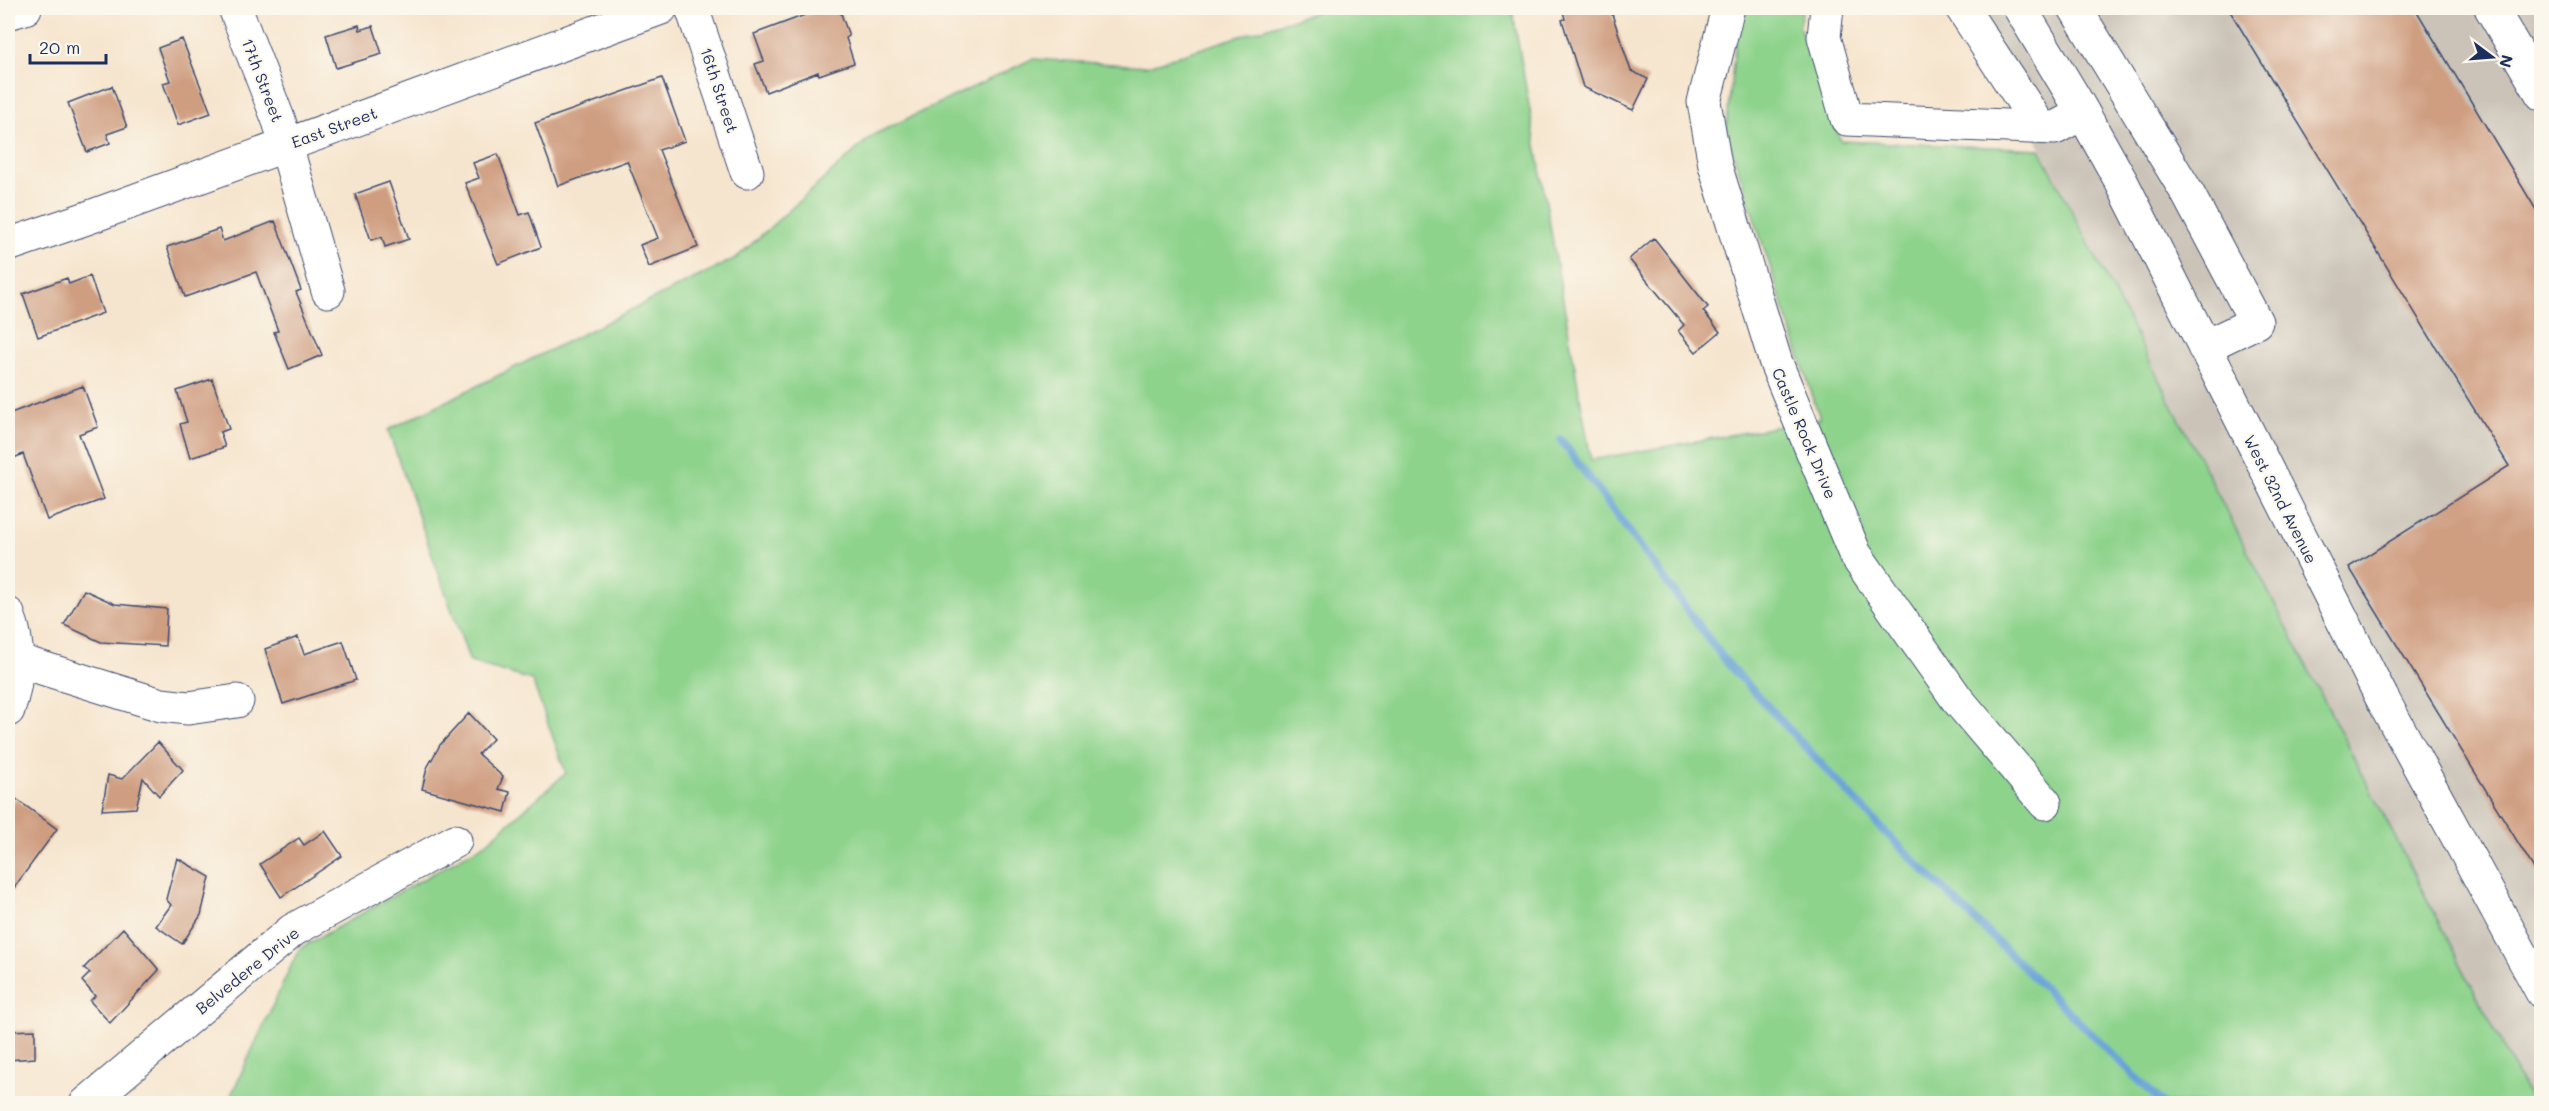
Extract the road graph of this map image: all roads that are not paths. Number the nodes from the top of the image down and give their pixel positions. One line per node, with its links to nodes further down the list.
1 (25, 8): 11 (street)
2 (235, 8): 15 (street, 17th Street)
3 (661, 8): 15 (street, East Street)
4 (692, 8): 16 (street, 16th Street)
5 (1728, 8): 24 (street, Castle Rock Drive)
6 (1827, 8): 14 (street)
7 (1962, 8): 14 (street)
8 (2020, 8): 13 (street, West 32nd Avenue)
9 (2075, 8): 19 (street)
10 (2491, 8): 12 (street)
11 (8, 13)
12 (2541, 94)
13 (2083, 112): 14 (street); 19 (street, West 32nd Avenue)
14 (2040, 128)
15 (286, 144): 17 (street, East Street); 18 (street, 17th Street)
16 (747, 172)
17 (8, 245)
18 (328, 291)
19 (2204, 347): 26 (street, West 32nd Avenue)
20 (8, 614): 21 (street)
21 (16, 660): 22 (street); 23 (street)
22 (237, 701)
23 (8, 710)
24 (2046, 803)
25 (455, 841): 27 (street, Belvedere Drive)
26 (2541, 992)
27 (86, 1104)

